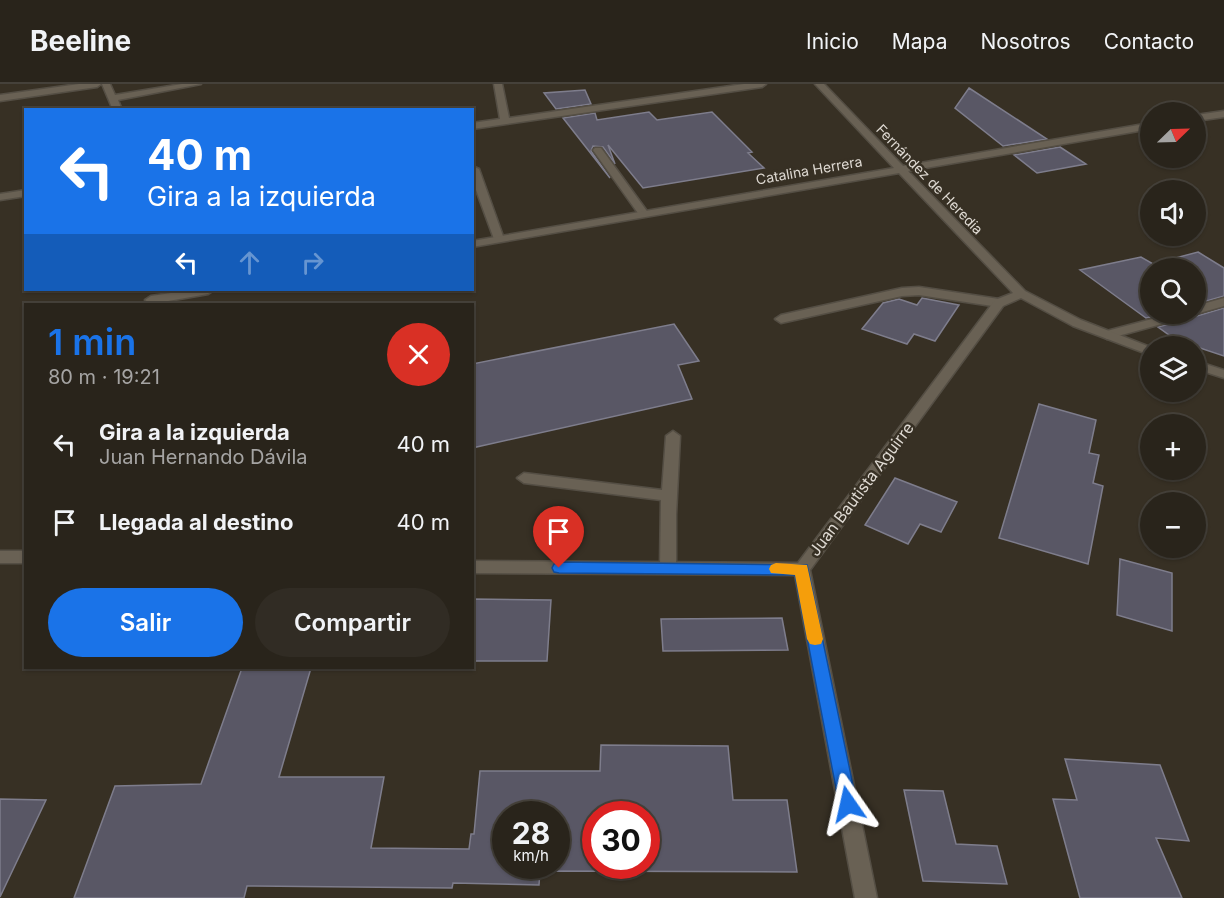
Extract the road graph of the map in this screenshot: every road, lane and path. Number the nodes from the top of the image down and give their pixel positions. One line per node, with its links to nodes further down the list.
1 (97, 84): 8 (street)
2 (106, 84): 7 (street)
3 (197, 84): 7 (street)
4 (498, 84): 12 (street)
5 (762, 84): 12 (street)
6 (819, 84): 17 (street, Fernández de Heredia)
7 (114, 98): 9 (street)
8 (0, 99)
9 (117, 108)
10 (1224, 114): 11 (street)
11 (1206, 117)
12 (505, 121): 13 (street)
13 (474, 126)
14 (1140, 128): 17 (street, Catalina Herrera)
15 (598, 150): 20 (street)
16 (474, 169): 21 (street)
17 (901, 170): 20 (street, Catalina Herrera); 24 (street, Fernández de Heredia)
18 (24, 193): 19 (street)
19 (0, 197)
20 (644, 214): 21 (street, Catalina Herrera)
21 (499, 239): 22 (street, Catalina Herrera)
22 (474, 244)
23 (179, 292): 25 (street)
24 (1021, 294): 27 (street); 31 (street, Fernández de Heredia)
25 (151, 298)
26 (1224, 302): 28 (street)
27 (999, 303): 29 (street); 42 (street, Juan Bautista Aguirre)
28 (1206, 307)
29 (781, 319)
30 (1147, 324): 31 (street)
31 (1107, 335): 32 (street, Fernández de Heredia)
32 (1140, 347)
33 (1206, 368): 34 (street)
34 (1224, 374)
35 (673, 436): 37 (street)
36 (524, 478): 37 (street)
37 (670, 496): 41 (street)
38 (0, 557): 39 (street)
39 (24, 557)
40 (474, 567): 41 (street)
41 (668, 568): 42 (street)
42 (801, 569): 43 (street, Juan Bautista Aguirre)
43 (866, 898)

